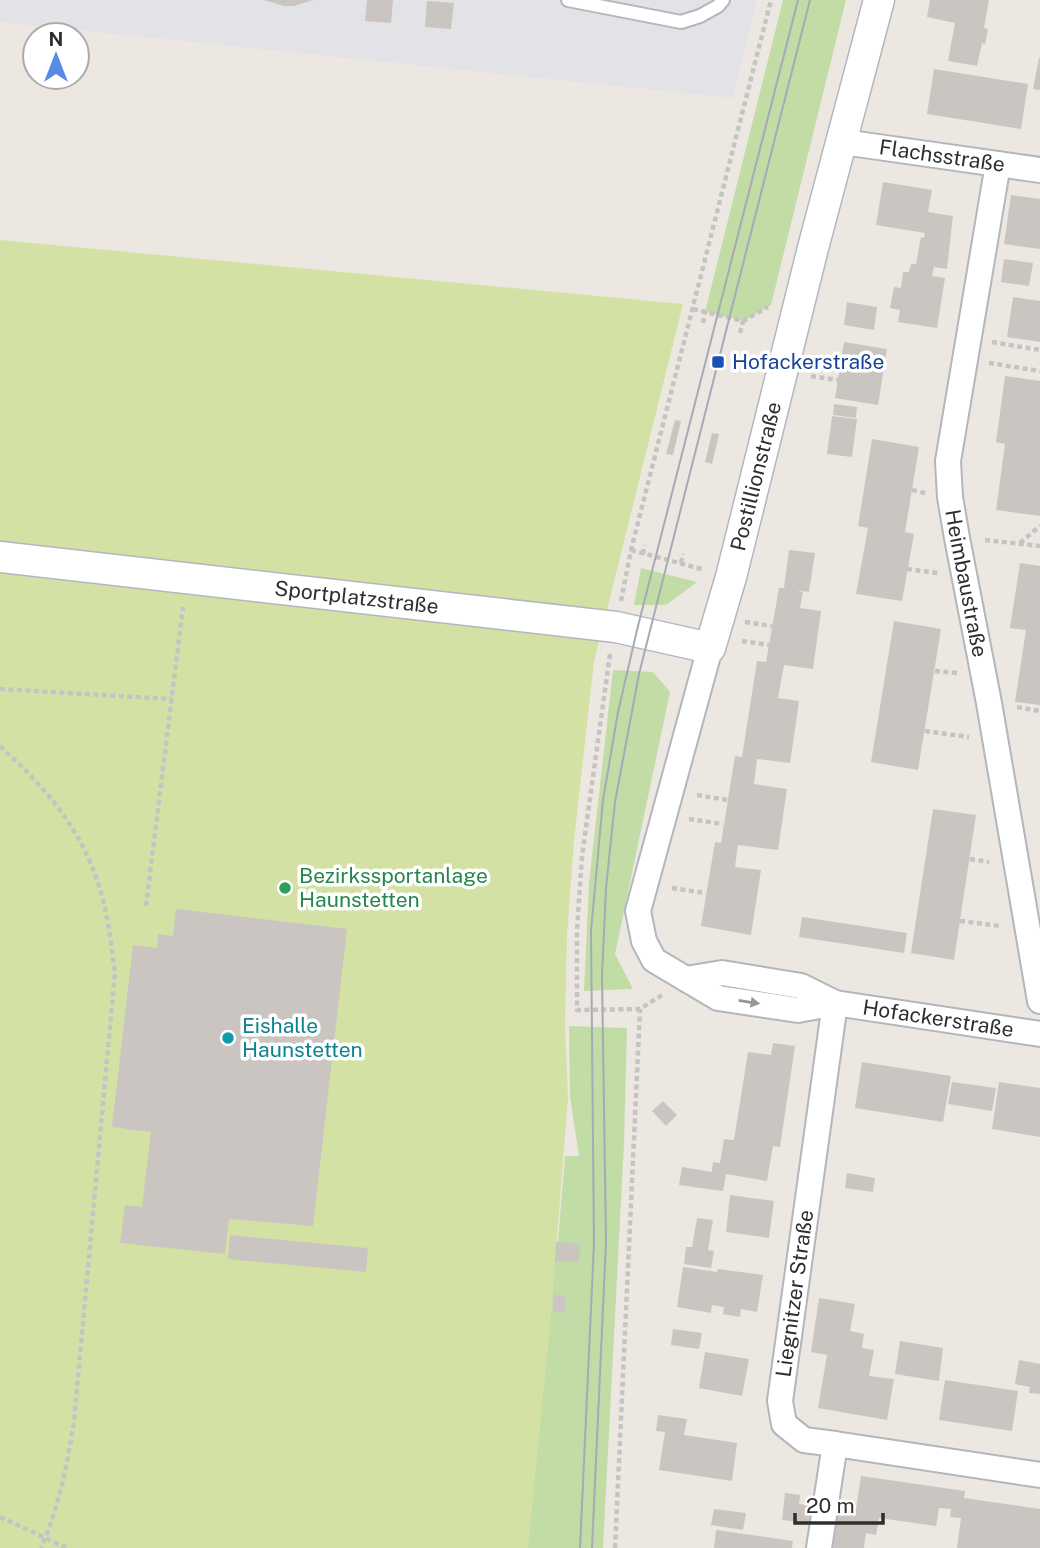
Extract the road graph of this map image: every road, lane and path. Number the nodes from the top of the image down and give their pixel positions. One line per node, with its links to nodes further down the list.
1 (568, 0): 2 (lane)
2 (723, 0)
3 (771, 0): 9 (path)
4 (879, 0): 5 (street, Postillionstraße)
5 (843, 142): 6 (street, Flachsstraße); 27 (street, Postillionstraße)
6 (998, 163): 7 (street, Flachsstraße); 14 (street, Heimbaustraße)
7 (1040, 170)
8 (771, 305): 11 (path)
9 (693, 309): 10 (path); 22 (path)
10 (705, 312): 11 (path); 12 (path)
11 (743, 321): 13 (path)
12 (703, 323)
13 (740, 333)
14 (967, 349): 15 (path); 16 (path); 18 (street, Heimbaustraße)
15 (1040, 350)
16 (1040, 371)
17 (1040, 526): 19 (path)
18 (957, 538): 19 (path); 34 (street, Heimbaustraße)
19 (1020, 544): 21 (path)
20 (645, 545): 23 (path)
21 (1040, 546)
22 (631, 550): 23 (path); 29 (path)
23 (643, 554): 26 (path)
24 (683, 554): 26 (path)
25 (0, 557): 28 (street, Sportplatzstraße)
26 (681, 563): 27 (path)
27 (732, 577): 30 (street, Postillionstraße)
28 (187, 579): 29 (street, Sportplatzstraße); 32 (path)
29 (616, 627): 30 (street, Sportplatzstraße); 51 (path)
30 (709, 648): 36 (street, Postillionstraße)
31 (0, 689): 32 (path)
32 (172, 699): 38 (path)
33 (925, 732): 34 (path)
34 (995, 741): 41 (street, Heimbaustraße)
35 (0, 746): 48 (path)
36 (645, 884): 37 (path); 39 (street, Postillionstraße)
37 (706, 894)
38 (146, 906)
39 (638, 911): 43 (street, Hofackerstraße)
40 (960, 922): 41 (path)
41 (1028, 930): 42 (street, Heimbaustraße)
42 (1040, 1001)
43 (835, 1003): 44 (street, Hofackerstraße); 45 (street, Liegnitzer Straße)
44 (1040, 1034)
45 (835, 1444): 46 (street, Liegnitzer Straße); 52 (street)
46 (1040, 1475)
47 (0, 1517): 48 (path)
48 (46, 1538): 49 (path); 50 (path)
49 (41, 1548)
50 (67, 1548)
51 (615, 1548)
52 (820, 1548)

